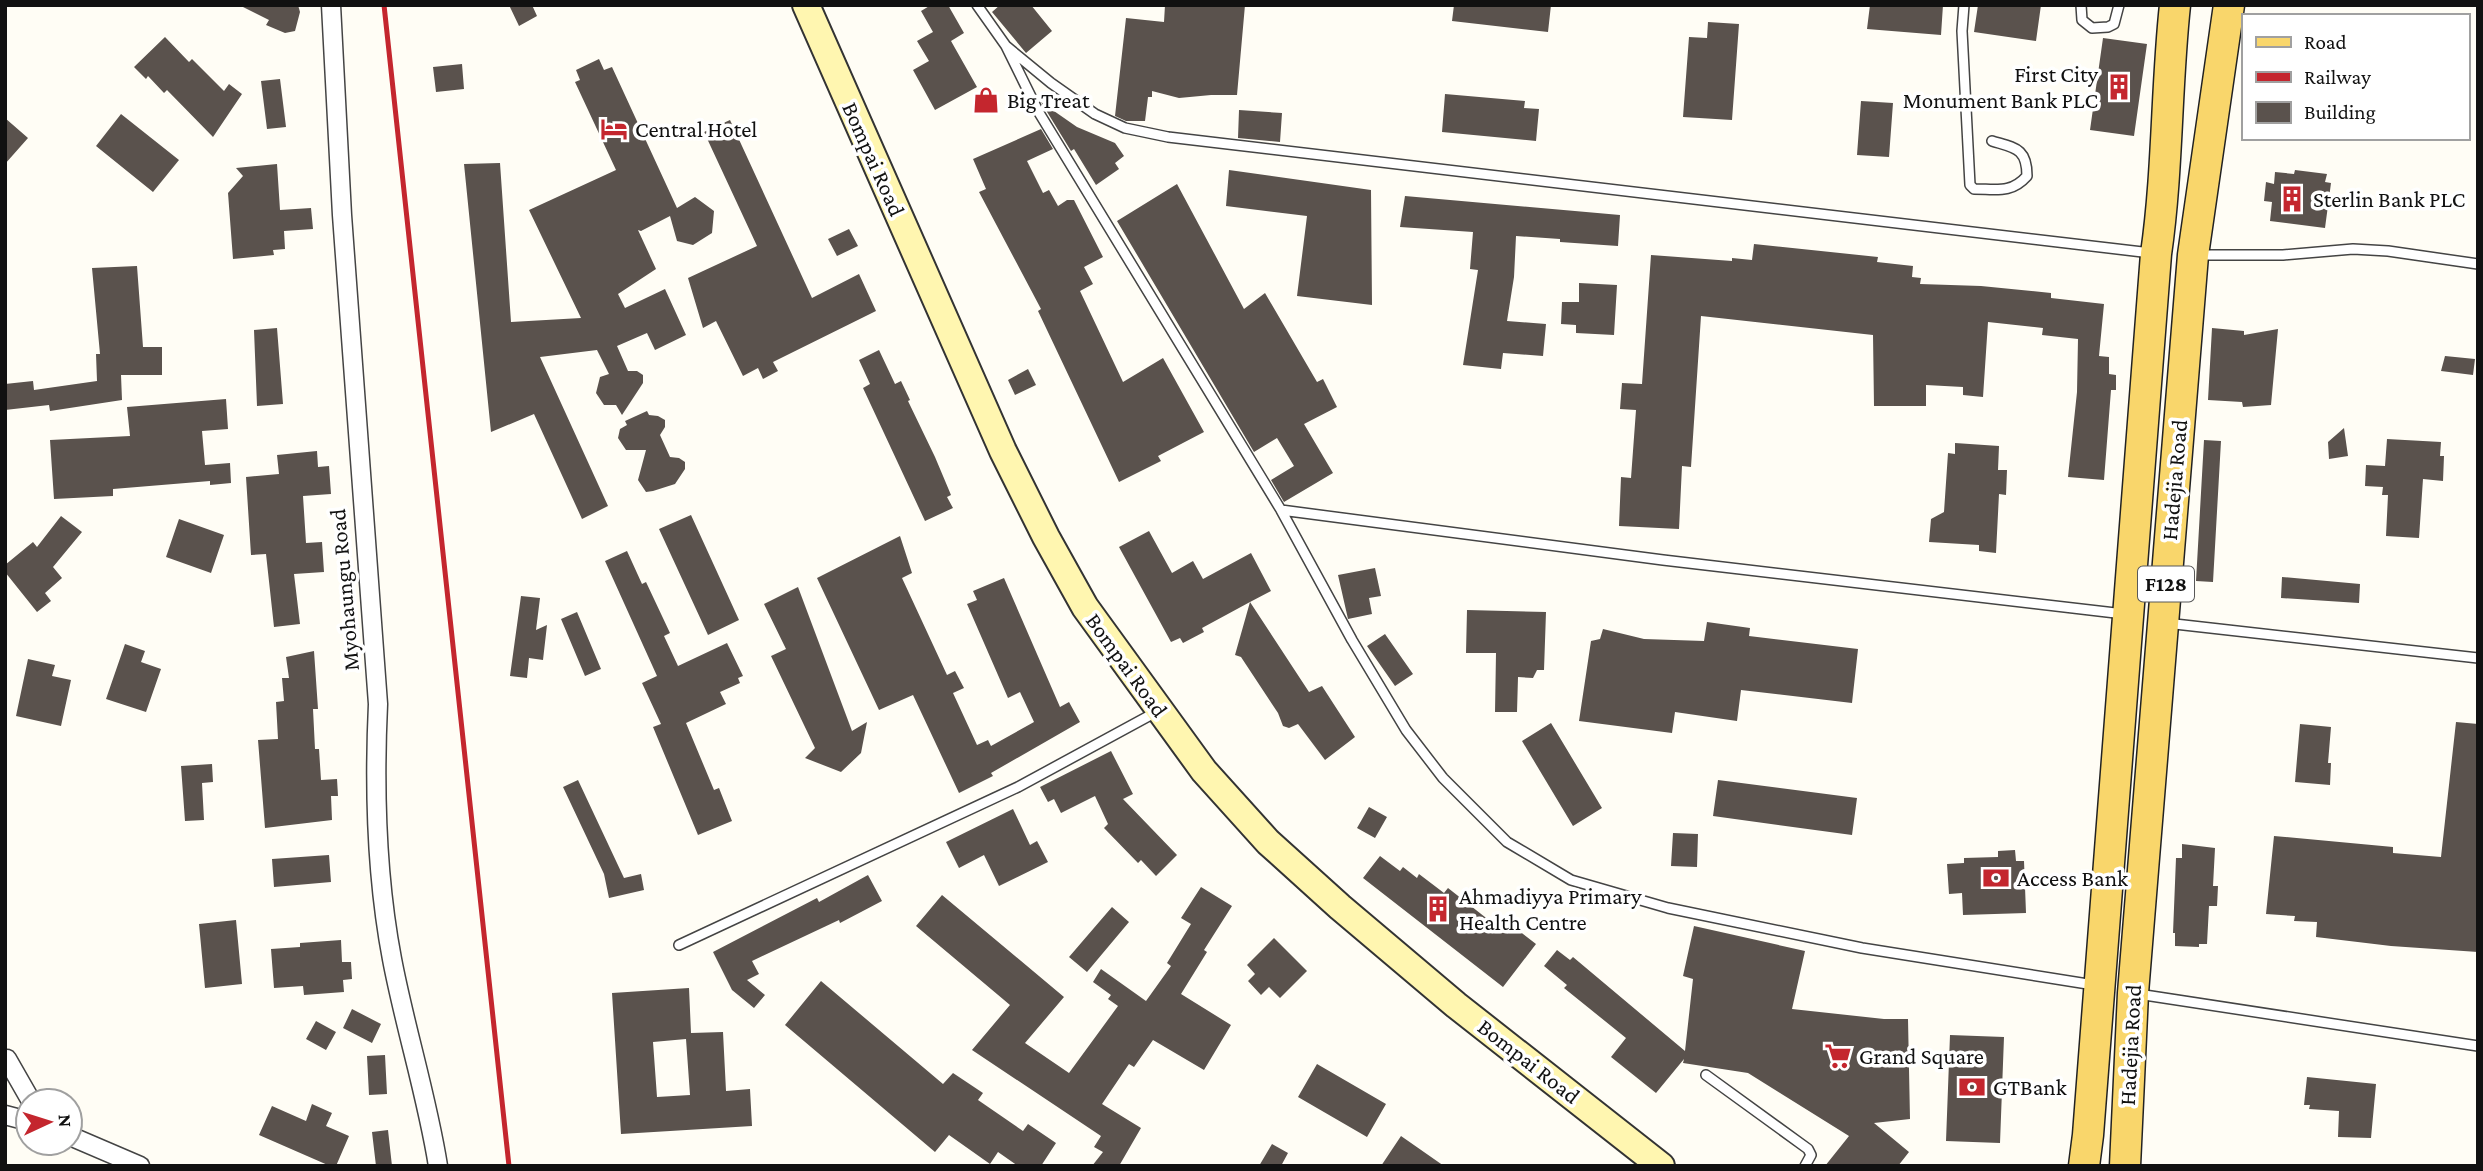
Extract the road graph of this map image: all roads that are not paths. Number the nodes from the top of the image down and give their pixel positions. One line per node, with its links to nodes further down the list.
1 (331, 5): 33 (street, Myohaungu Road)
2 (806, 5): 23 (main road, Bompai Road)
3 (977, 5): 11 (lane)
4 (1964, 5): 13 (lane)
5 (2081, 5): 6 (lane)
6 (2119, 5)
7 (2175, 5): 15 (main road, Hadejia Road / F128)
8 (2192, 5): 12 (main road)
9 (2213, 5): 12 (main road)
10 (2229, 5): 14 (main road, Hadejia Road / F128)
11 (1006, 46): 16 (lane); 19 (lane)
12 (2190, 111): 14 (main road); 15 (main road)
13 (1992, 141)
14 (2201, 204): 17 (main road, Hadejia Road / F128)
15 (2162, 210): 16 (main road, Hadejia Road / F128)
16 (2156, 254): 20 (main road, Hadejia Road / F128)
17 (2193, 255): 18 (lane); 21 (main road, Hadejia Road / F128)
18 (2478, 264)
19 (1282, 510): 20 (lane); 25 (lane)
20 (2127, 614): 25 (main road, Hadejia Road / F128)
21 (2162, 622): 22 (lane); 26 (main road, Hadejia Road / F128)
22 (2478, 658)
23 (1159, 710): 24 (lane); 34 (main road, Bompai Road)
24 (679, 945)
25 (2099, 986): 36 (main road, Hadejia Road / F128)
26 (2133, 993): 27 (lane); 37 (main road, Hadejia Road / F128)
27 (2478, 1046)
28 (6, 1054): 30 (street)
29 (1706, 1076): 35 (lane)
30 (24, 1087)
31 (84, 1142): 32 (street)
32 (140, 1166)
33 (438, 1166)
34 (1661, 1166)
35 (1805, 1166)
36 (2084, 1166)
37 (2125, 1166)

